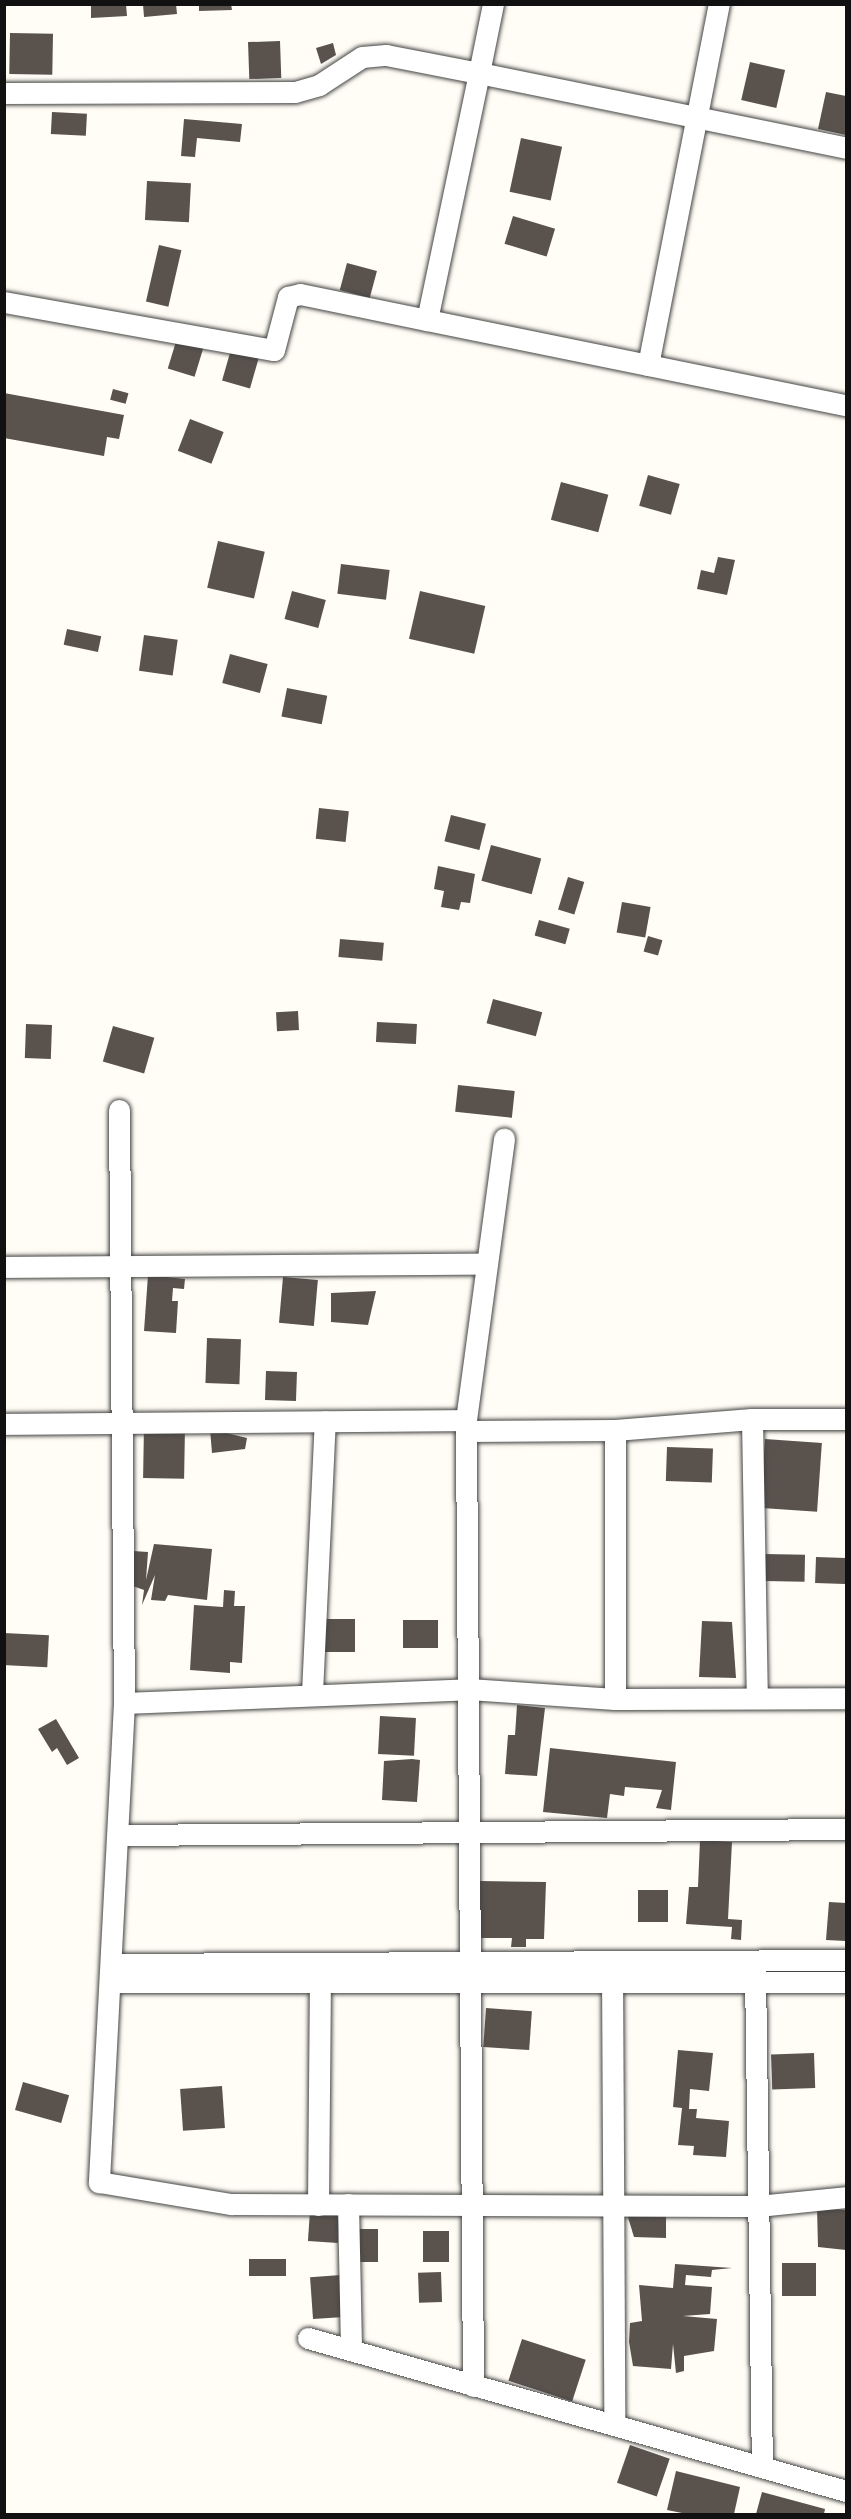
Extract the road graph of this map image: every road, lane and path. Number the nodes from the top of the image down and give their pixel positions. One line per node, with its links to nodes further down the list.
1 (493, 4): 3 (street)
2 (720, 4): 5 (street)
3 (479, 73): 4 (street); 5 (street); 8 (street)
4 (4, 93)
5 (696, 117): 6 (street); 9 (street)
6 (846, 148)
7 (4, 302): 8 (street)
8 (427, 320): 9 (street)
9 (648, 365): 10 (street)
10 (846, 405)
11 (120, 1110): 14 (street)
12 (504, 1139): 13 (street)
13 (487, 1264): 14 (street); 21 (street)
14 (121, 1265): 15 (street); 19 (street)
15 (4, 1267)
16 (752, 1419): 17 (street); 22 (street); 25 (street)
17 (846, 1419)
18 (325, 1421): 19 (street); 21 (street); 24 (street)
19 (122, 1423): 20 (street); 28 (street)
20 (4, 1424)
21 (467, 1426): 22 (street); 23 (street)
22 (615, 1430): 27 (street)
23 (469, 1689): 24 (street); 27 (street); 30 (street)
24 (312, 1693): 28 (street)
25 (757, 1698): 26 (street); 27 (street)
26 (846, 1698)
27 (615, 1699)
28 (124, 1703): 31 (street)
29 (846, 1828): 30 (street)
30 (471, 1830): 31 (street); 36 (street)
31 (118, 1835): 37 (street)
32 (755, 1960): 33 (street); 34 (street); 38 (street)
33 (846, 1960)
34 (612, 1971): 36 (street); 38 (street); 43 (street)
35 (320, 1972): 36 (street); 37 (street); 42 (street)
36 (473, 1972): 45 (street)
37 (112, 1973): 42 (street)
38 (756, 1982): 39 (street); 44 (street)
39 (846, 1982)
40 (846, 2196): 44 (street)
41 (348, 2204): 42 (street); 45 (street); 47 (street)
42 (318, 2205)
43 (613, 2205): 44 (street); 45 (street); 49 (street)
44 (758, 2206): 50 (street)
45 (473, 2207): 48 (street)
46 (308, 2338): 47 (street)
47 (351, 2350): 48 (street)
48 (473, 2386): 49 (street)
49 (614, 2425): 50 (street)
50 (762, 2467): 51 (street)
51 (846, 2491)

